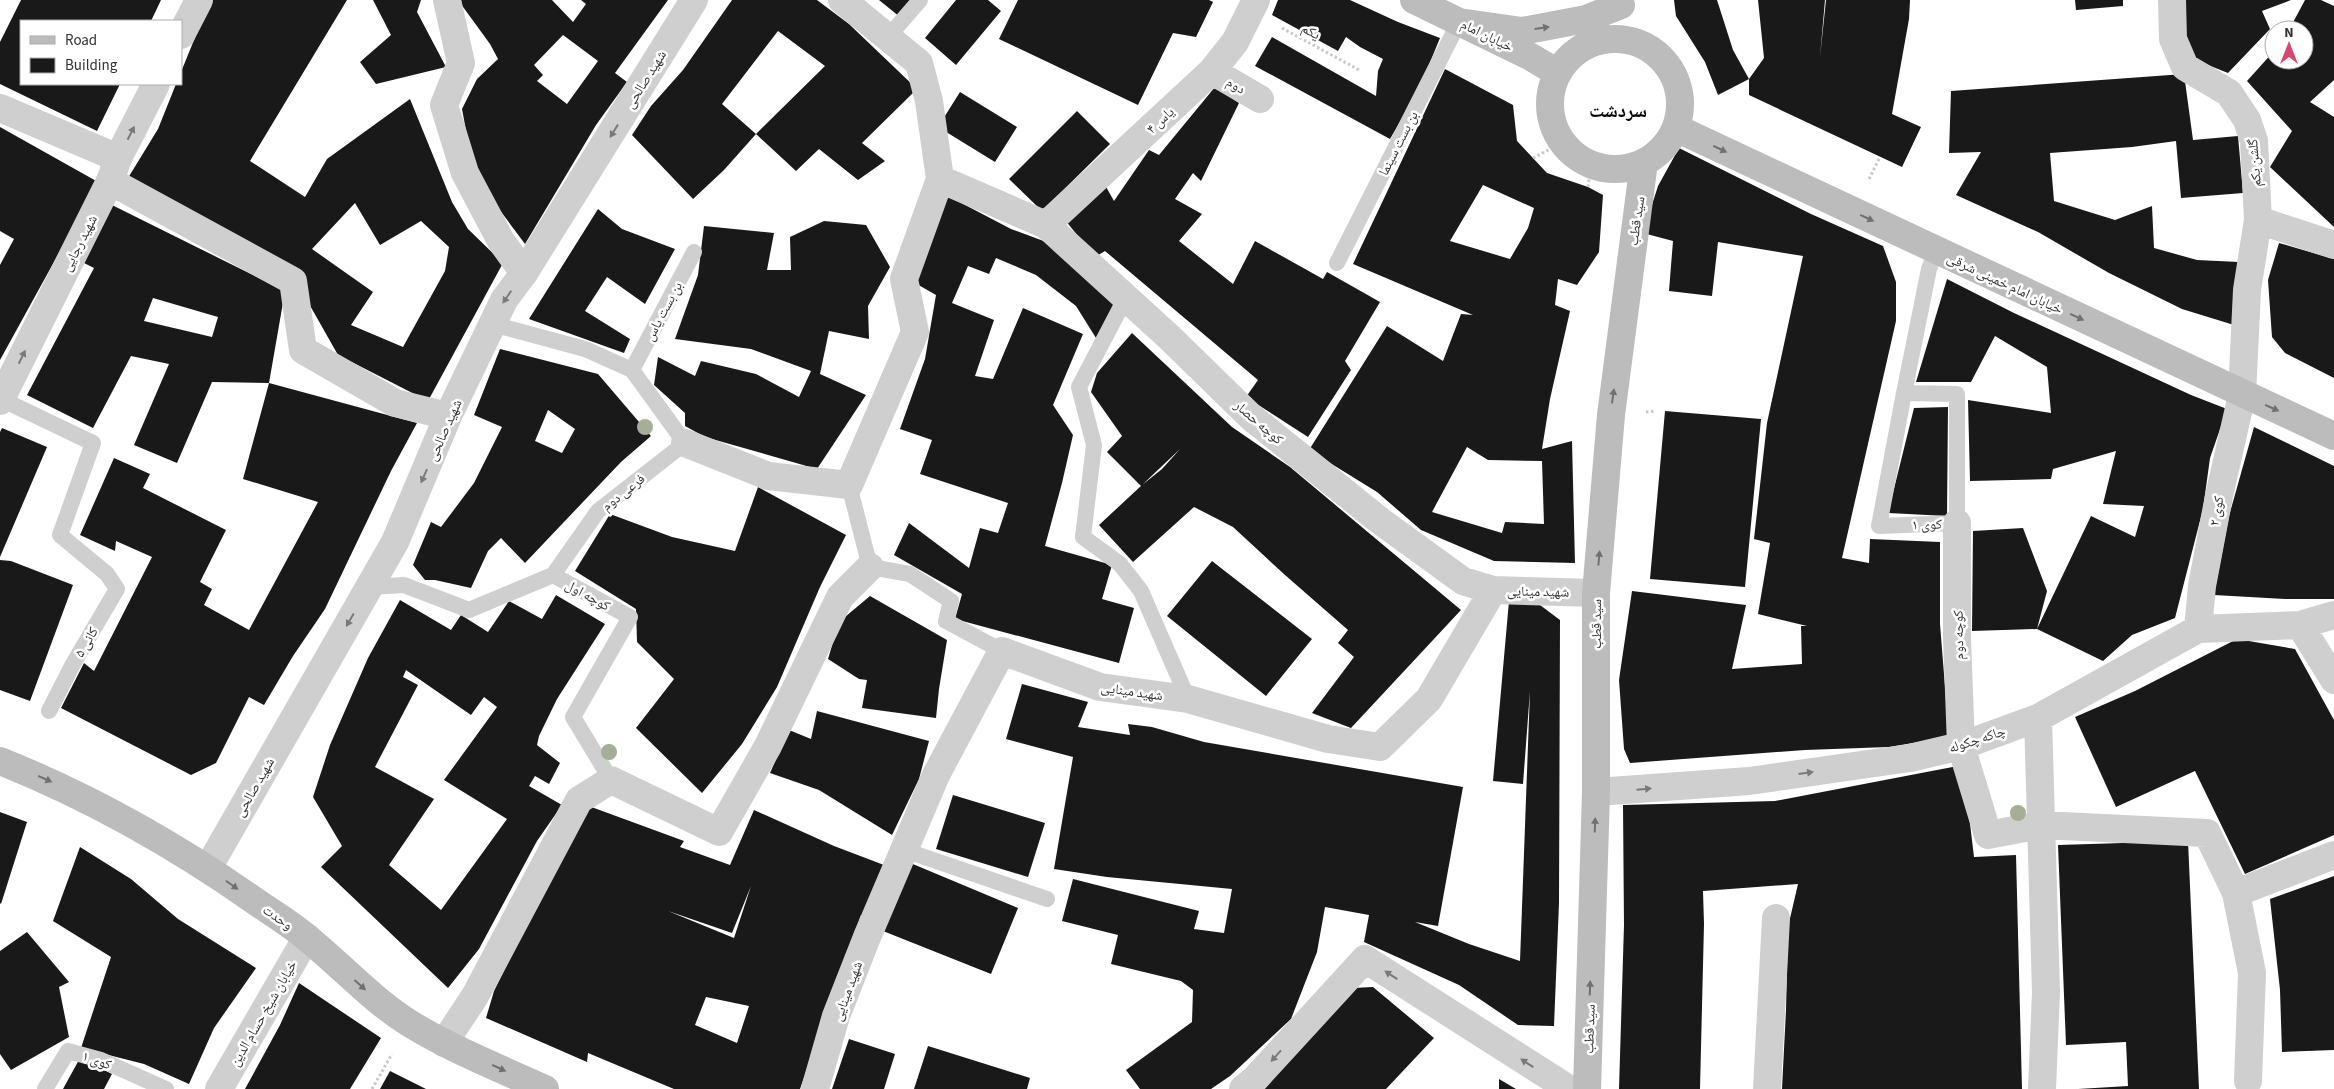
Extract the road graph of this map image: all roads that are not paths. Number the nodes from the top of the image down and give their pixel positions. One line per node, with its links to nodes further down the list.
1 (199, 0): 11 (street)
2 (447, 0): 29 (street)
3 (694, 0): 29 (street, شهید صالحی, one-way to 29)
4 (842, 0): 12 (street)
5 (920, 0): 12 (lane)
6 (1414, 0): 10 (main road, خیابان امام)
7 (2172, 0): 23 (street, گلشن یکم)
8 (1621, 2): 10 (main road, one-way to 8); 13 (main road)
9 (1253, 6): 14 (street, یاس ۴)
10 (1459, 22): 15 (main road, خیابان امام); 28 (lane, بن بست سینما)
11 (182, 32)
12 (888, 37): 22 (street)
13 (1623, 39): 15 (main road); 19 (main road)
14 (1212, 71): 17 (street, دوم); 24 (street, یاس ۴)
15 (1558, 73): 20 (main road)
16 (156, 85): 21 (street, شهید رجایی, one-way to 16)
17 (1260, 99)
18 (0, 108): 21 (street)
19 (1676, 128): 20 (main road); 26 (main road, خیابان امام خمینی شرقی, one-way to 26)
20 (1644, 162): 45 (main road, سید قطب, one-way to 20)
21 (114, 170): 35 (street, شهید رجایی, one-way to 21); 36 (street)
22 (940, 179): 24 (street, کوچه حصار); 39 (street)
23 (2258, 220): 25 (street); 34 (street, گلشن یکم)
24 (1046, 225): 30 (street, کوچه حصار)
25 (2334, 245)
26 (1936, 250): 33 (lane, کوی ۱); 34 (main road, خیابان امام خمینی شرقی, one-way to 34)
27 (694, 252): 32 (lane, بن بست یاس)
28 (1337, 263)
29 (524, 273): 31 (street, شهید صالحی, one-way to 31)
30 (1126, 297): 44 (street, کوچه حصار); 51 (lane)
31 (492, 324): 32 (lane); 36 (street, شهید صالحی)
32 (632, 370): 38 (lane)
33 (1904, 393): 40 (lane, کوی ۱); 40 (lane, کوی ۱)
34 (2242, 395): 37 (main road, خیابان امام خمینی شرقی, one-way to 37); 48 (street, کوی ۲)
35 (0, 400): 52 (lane, کانی ۵)
36 (448, 416): 43 (street, شهید صالحی, one-way to 43)
37 (2334, 436)
38 (686, 443): 39 (street); 42 (lane, فرعی دوم)
39 (849, 485): 41 (lane)
40 (1957, 523): 54 (street, کوچه دوم)
41 (870, 567): 49 (lane); 56 (street)
42 (553, 575): 43 (lane, کوچه اول); 56 (lane, کوچه اول)
43 (369, 587): 61 (street, شهید صالحی, one-way to 61)
44 (1493, 590): 45 (street, شهید مینایی); 51 (street, شهید مینایی)
45 (1596, 593): 57 (main road, سید قطب)
46 (2334, 615): 47 (street, چاکه چکوله)
47 (2300, 625): 48 (street, چاکه چکوله); 50 (street)
48 (2198, 629): 53 (street, چاکه چکوله)
49 (1002, 651): 51 (street, شهید مینایی); 59 (street, شهید مینایی)
50 (2334, 680)
51 (1188, 699)
52 (49, 712)
53 (2038, 718): 54 (street, چاکه چکوله); 58 (street)
54 (1961, 746): 57 (street, چاکه چکوله, one-way to 54); 58 (street, کوچه دوم)
55 (0, 761): 61 (main road, وحدت, one-way to 61)
56 (611, 780): 66 (street)
57 (1596, 792): 75 (main road, سید قطب, one-way to 57)
58 (2041, 826): 62 (street); 77 (street)
59 (904, 850): 63 (lane); 72 (street, شهید مینایی)
60 (2334, 855): 62 (street)
61 (208, 868): 65 (main road, وحدت, one-way to 65)
62 (2236, 893): 67 (street)
63 (1047, 900)
64 (1776, 918): 76 (street)
65 (307, 938): 66 (main road, وحدت, one-way to 66); 70 (street, خیابان شیخ حسام الدین)
66 (444, 1043): 71 (main road, وحدت, one-way to 71)
67 (2248, 1081)
68 (45, 1089): 69 (lane, کوی ۱)
69 (166, 1089)
70 (220, 1089)
71 (545, 1089)
72 (816, 1089)
73 (1243, 1089): 74 (street, one-way to 73)
74 (1569, 1089)
75 (1587, 1089)
76 (1767, 1089)
77 (2042, 1089)

